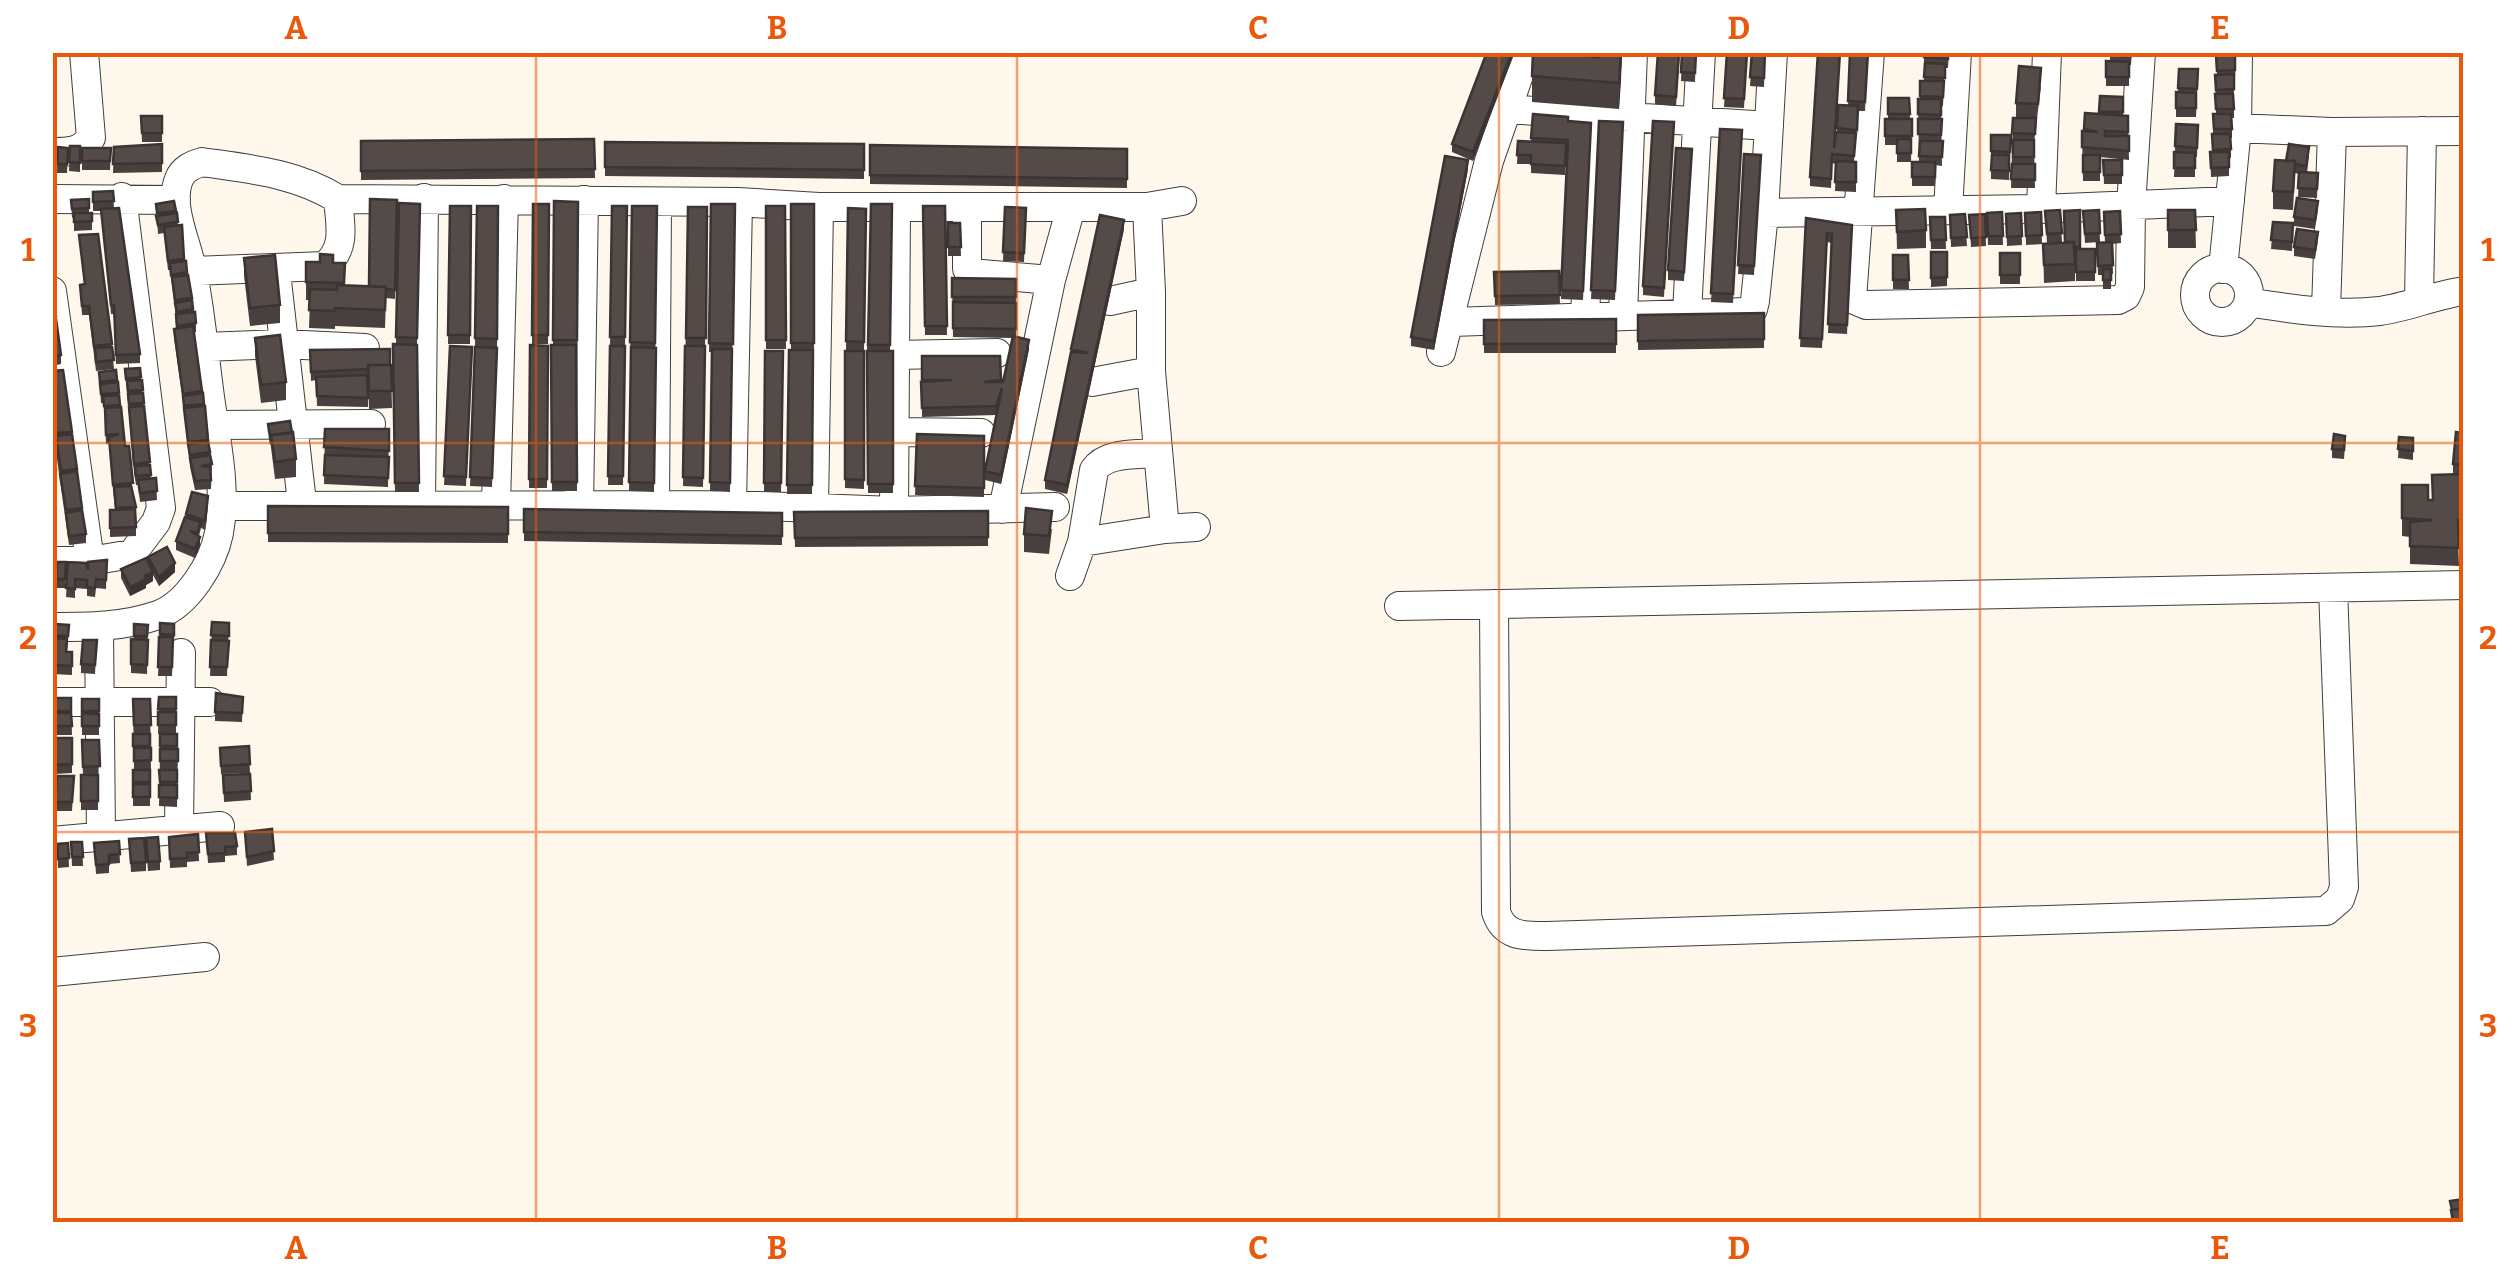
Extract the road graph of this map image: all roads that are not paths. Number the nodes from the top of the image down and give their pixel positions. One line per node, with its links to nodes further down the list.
1 (84, 52): 20 (street)
2 (1527, 52): 11 (street)
3 (1634, 52): 13 (street)
4 (1701, 52): 14 (street)
5 (1773, 52): 15 (street)
6 (1870, 52): 40 (street)
7 (1957, 52): 38 (street)
8 (2048, 52): 39 (street)
9 (2141, 52): 33 (street)
10 (2238, 52): 16 (street)
11 (1506, 109): 12 (street); 56 (street)
12 (1594, 116): 13 (street); 55 (street)
13 (1631, 118): 14 (street); 54 (street)
14 (1698, 123): 15 (street); 53 (street)
15 (1770, 126): 41 (street)
16 (2237, 128): 19 (street); 29 (street)
17 (2422, 131): 18 (street); 19 (street); 49 (street)
18 (2464, 131)
19 (2332, 132): 52 (street)
20 (52, 152)
21 (122, 197): 25 (street); 26 (street); 86 (street)
22 (424, 198): 23 (street); 24 (street); 72 (street)
23 (504, 198): 27 (street); 75 (street)
24 (338, 199): 26 (street); 42 (street)
25 (52, 200)
26 (176, 200): 44 (street)
27 (584, 200): 31 (street); 77 (street)
28 (1182, 200): 32 (street)
29 (2230, 201): 33 (street); 43 (street)
30 (738, 202): 31 (street); 34 (street); 73 (street)
31 (657, 204): 76 (street)
32 (1147, 206): 36 (street); 48 (street)
33 (2131, 206): 39 (street); 40 (street)
34 (819, 207): 35 (street); 78 (street)
35 (896, 207): 37 (street); 62 (street)
36 (1071, 207): 37 (street); 45 (street)
37 (968, 208): 45 (street)
38 (1948, 210): 39 (street); 40 (street)
39 (2041, 210)
40 (1858, 211): 41 (street)
41 (1764, 213): 53 (street)
42 (276, 268): 44 (street); 57 (street)
43 (2223, 268): 51 (street); 51 (street)
44 (192, 271): 58 (street)
45 (1051, 280): 80 (street)
46 (2464, 290): 49 (street)
47 (52, 291): 86 (street)
48 (1152, 292): 50 (street); 63 (street)
49 (2419, 300): 52 (street)
50 (1110, 301)
51 (2248, 302): 52 (street)
52 (2326, 310)
53 (1687, 313): 54 (street)
54 (1623, 316): 55 (street)
55 (1585, 317): 56 (street)
56 (1451, 322): 61 (street)
57 (283, 344): 58 (street); 59 (street); 65 (street)
58 (204, 347): 67 (street)
59 (365, 348)
60 (997, 352): 62 (street)
61 (1441, 352)
62 (894, 355): 68 (street)
63 (1150, 371): 64 (street); 70 (street)
64 (1092, 382)
65 (291, 424): 66 (street); 67 (street); 71 (street)
66 (370, 424)
67 (214, 425): 74 (street)
68 (895, 432): 69 (street); 81 (street)
69 (981, 433)
70 (1156, 453): 83 (street); 84 (street)
71 (302, 503): 72 (street); 74 (street)
72 (422, 505): 75 (street)
73 (732, 505): 76 (street); 78 (street)
74 (222, 506): 93 (street)
75 (496, 506): 77 (street)
76 (655, 506): 77 (street)
77 (579, 507)
78 (814, 507): 81 (street)
79 (1055, 507): 80 (street)
80 (1003, 509): 81 (street)
81 (894, 511)
82 (1196, 527): 83 (street)
83 (1165, 529): 84 (street)
84 (1082, 542): 87 (street)
85 (52, 561): 86 (street)
86 (90, 561)
87 (1070, 576)
88 (2464, 585): 89 (street)
89 (2333, 588): 90 (street); 90 (street)
90 (1494, 604): 91 (street)
91 (1399, 606)
92 (52, 627): 93 (street)
93 (99, 628): 95 (street)
94 (181, 653): 96 (street)
95 (100, 701): 96 (street); 97 (street); 101 (street)
96 (179, 701): 98 (street); 100 (street)
97 (52, 702)
98 (210, 702)
99 (220, 826): 100 (street)
100 (179, 830): 101 (street)
101 (101, 836): 102 (street)
102 (52, 841)
103 (205, 957): 104 (street)
104 (52, 972)

